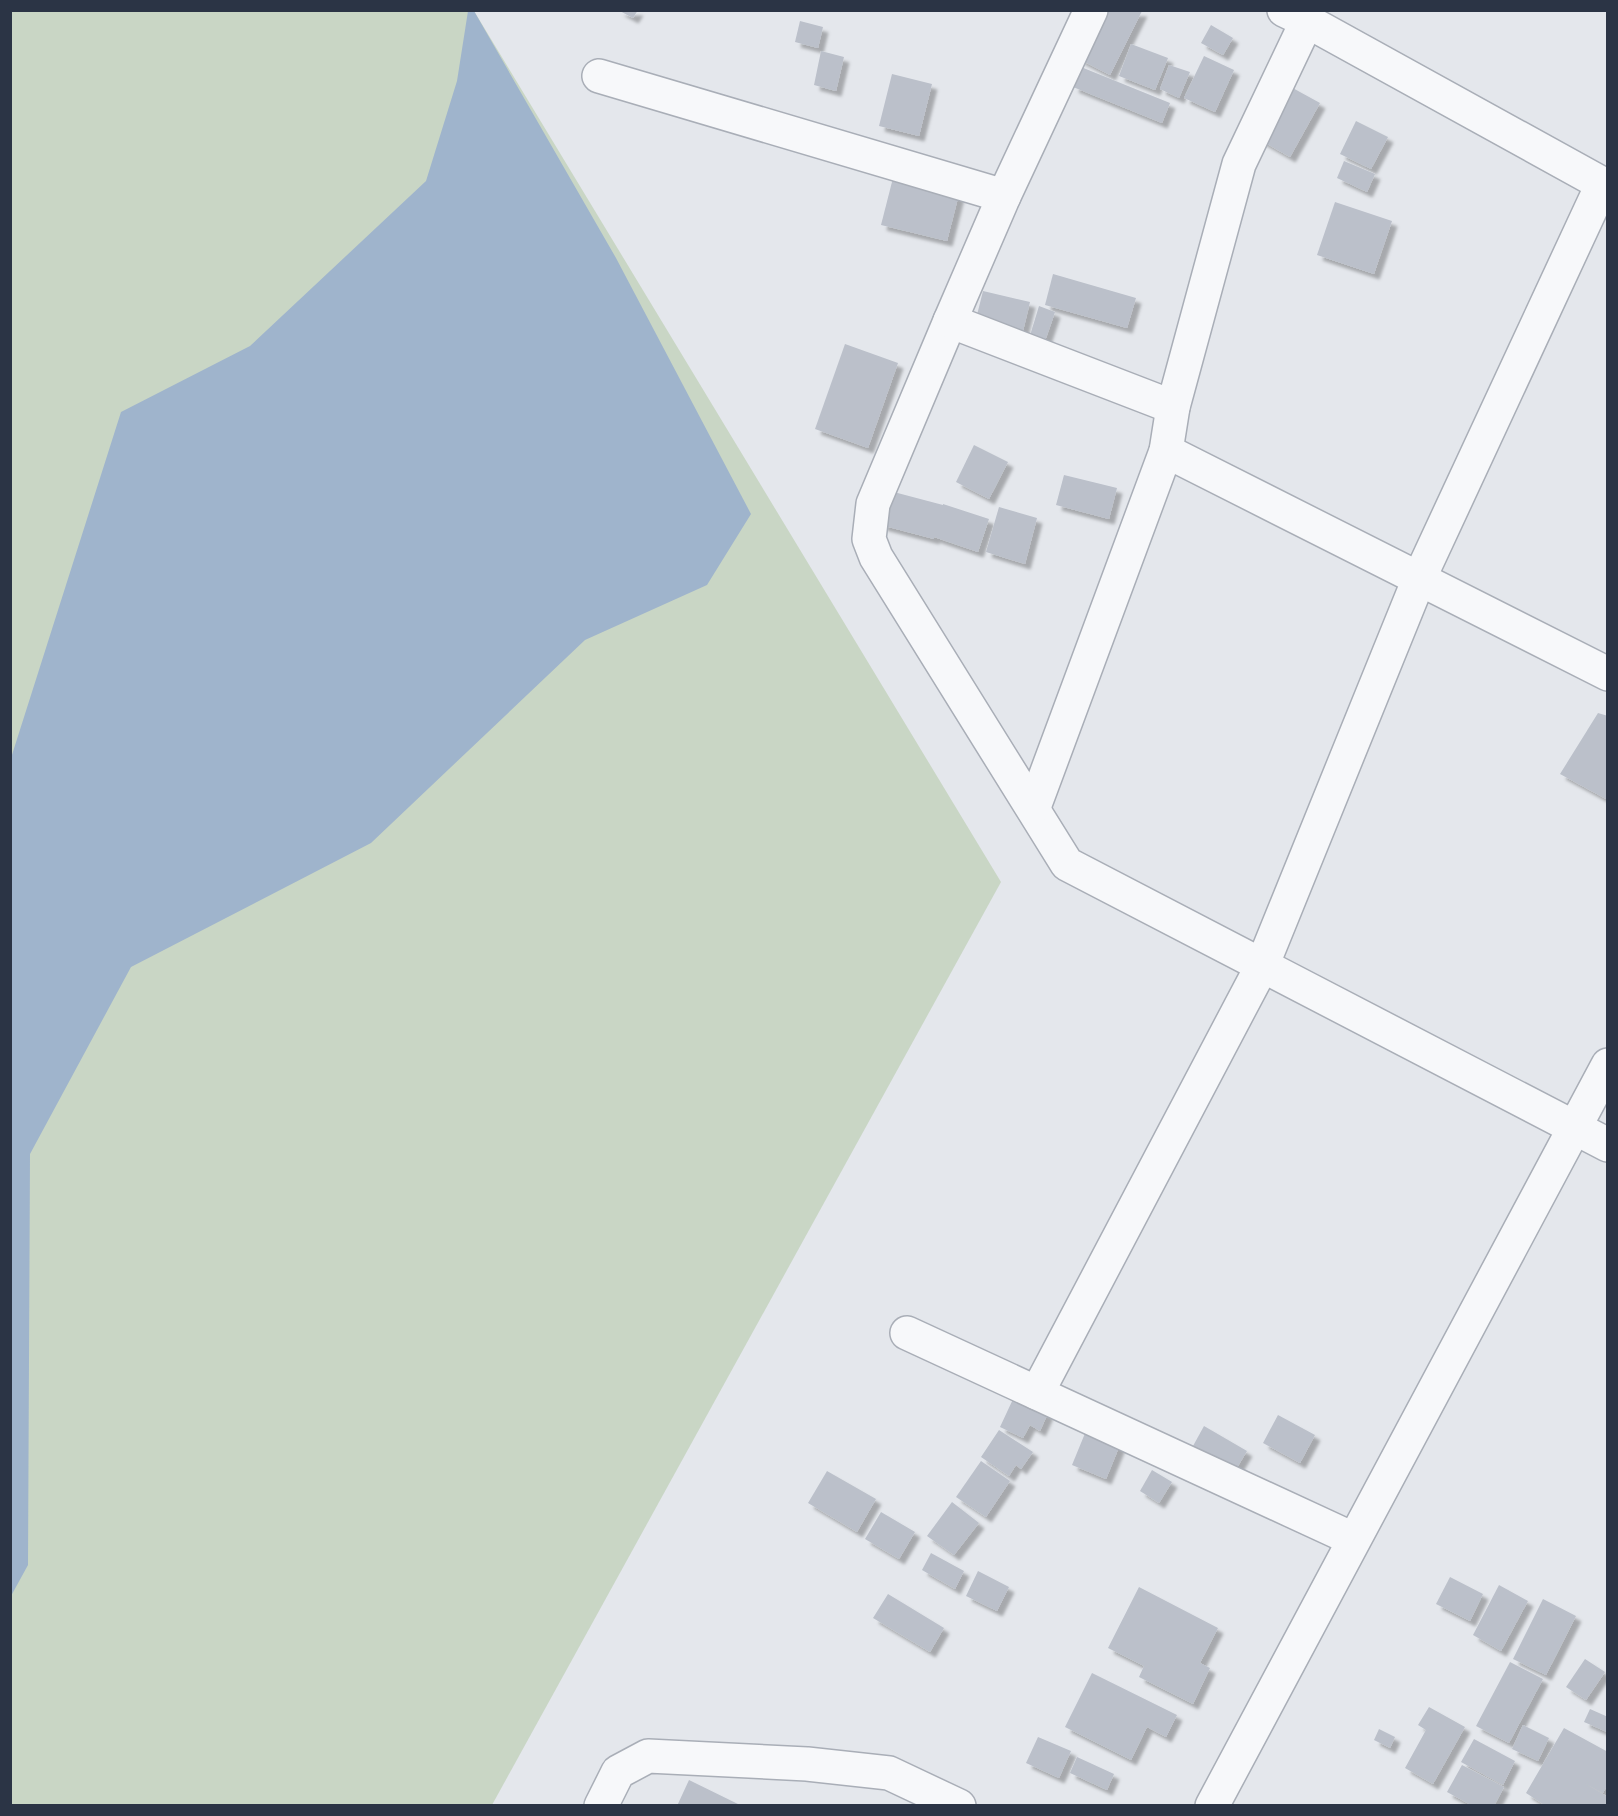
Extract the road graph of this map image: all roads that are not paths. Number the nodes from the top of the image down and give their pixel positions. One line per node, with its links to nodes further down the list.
1 (1091, 10): 5 (street)
2 (1295, 16): 4 (street); 7 (street)
3 (599, 76): 5 (street)
4 (1605, 186): 9 (street)
5 (1004, 196): 6 (street)
6 (950, 321): 7 (street); 11 (street)
7 (1173, 407): 8 (street)
8 (1166, 451): 9 (street); 11 (street)
9 (1419, 579): 10 (street); 12 (street)
10 (1608, 674)
11 (1034, 807): 12 (street)
12 (1262, 966): 14 (street); 17 (street)
13 (1608, 1065): 14 (street)
14 (1575, 1128): 15 (street); 18 (street)
15 (1608, 1145)
16 (907, 1333): 17 (street)
17 (1037, 1393): 18 (street)
18 (1353, 1539): 21 (street)
19 (601, 1806): 20 (street)
20 (959, 1806)
21 (1212, 1806)

